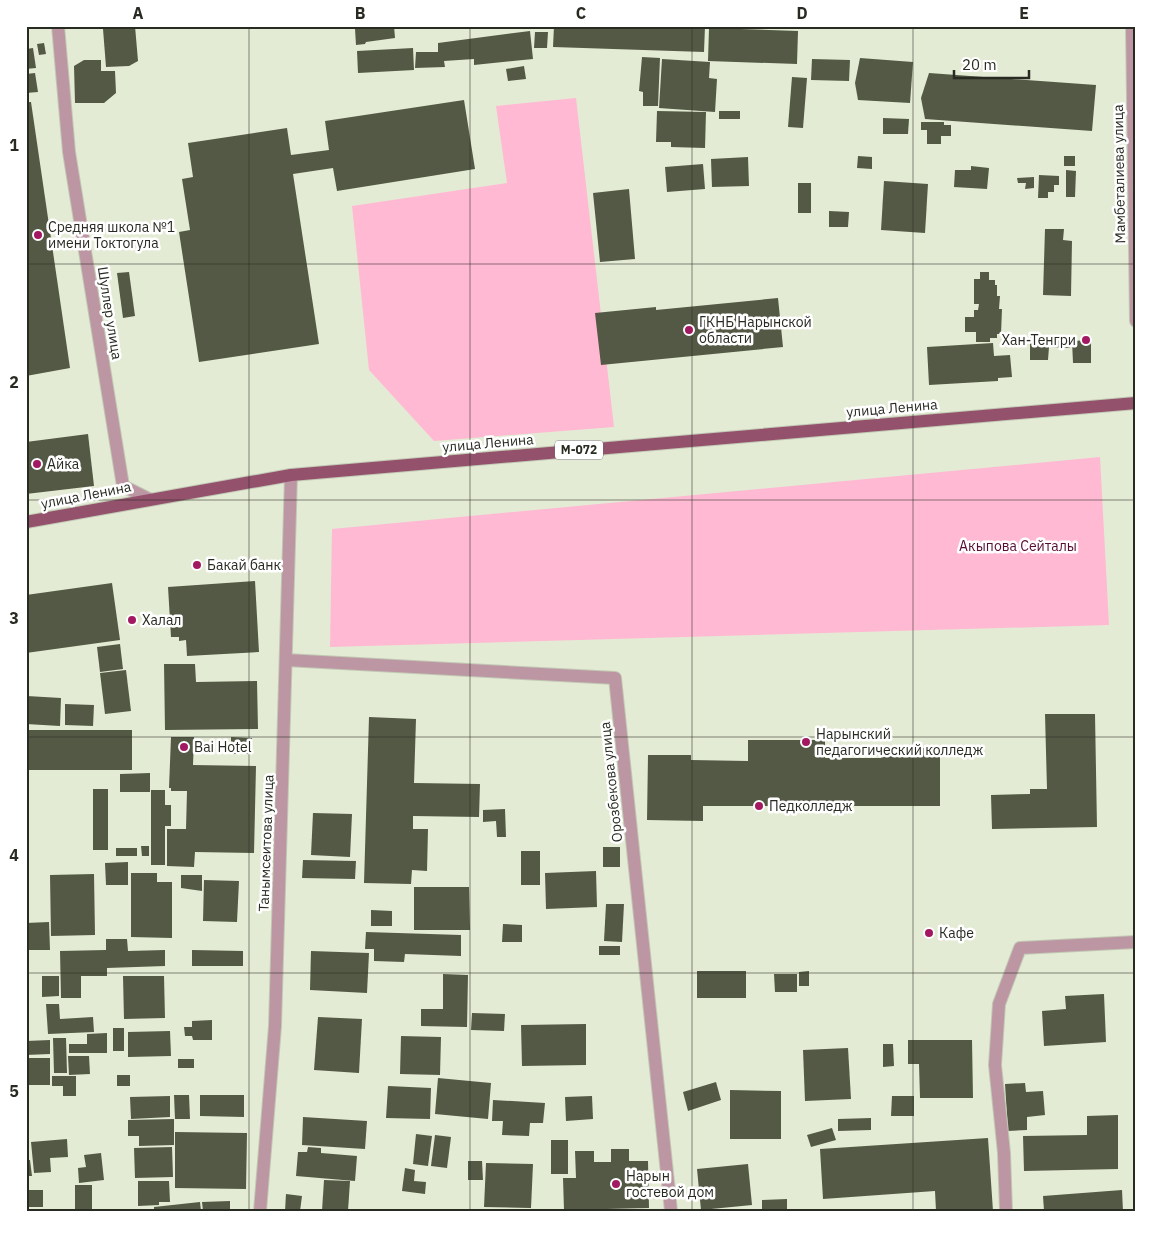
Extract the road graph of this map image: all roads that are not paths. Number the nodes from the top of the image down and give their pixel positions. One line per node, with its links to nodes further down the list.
1 (58, 26): 6 (street, Шуллер улица)
2 (1132, 26): 3 (street, Мамбеталиева улица)
3 (1136, 321)
4 (1136, 402): 5 (main road, улица Ленина / М-072)
5 (291, 475): 6 (main road, улица Ленина / М-072); 8 (street, Танымсеитова улица)
6 (149, 499): 7 (main road, улица Ленина / М-072)
7 (26, 522)
8 (286, 660): 10 (street, Танымсеитова улица); 11 (street, Орозбекова улица)
9 (1136, 942): 12 (street)
10 (260, 1211)
11 (671, 1211)
12 (1006, 1211)

